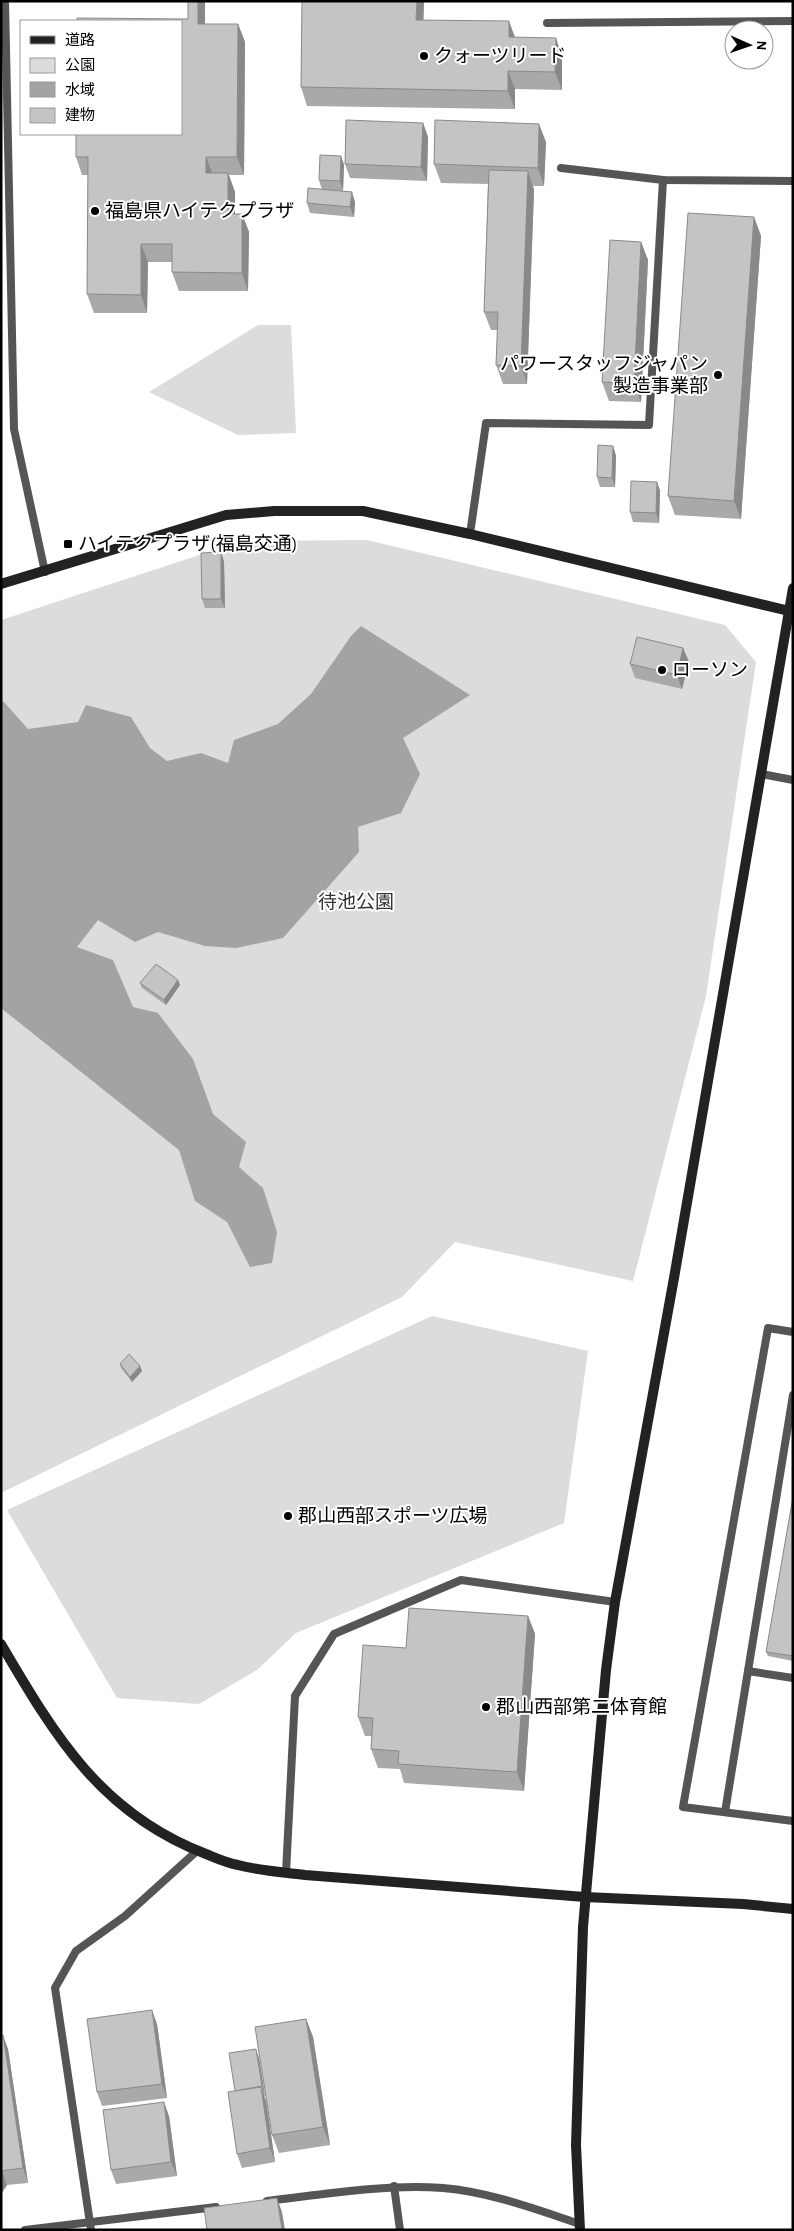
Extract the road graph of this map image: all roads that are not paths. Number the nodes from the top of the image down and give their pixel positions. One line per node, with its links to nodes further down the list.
1 (5, 1): 8 (lane)
2 (793, 21): 3 (lane)
3 (547, 23)
4 (561, 168): 5 (lane)
5 (663, 180): 6 (lane); 7 (lane)
6 (793, 182)
7 (470, 534): 8 (street); 11 (street)
8 (45, 572): 9 (street)
9 (1, 584)
10 (793, 588): 11 (street)
11 (791, 611): 12 (street)
12 (761, 774): 13 (lane); 16 (street)
13 (793, 780)
14 (793, 1332): 20 (lane)
15 (793, 1395): 18 (lane)
16 (615, 1602): 23 (lane); 24 (street)
17 (1, 1644): 22 (street)
18 (748, 1671): 19 (lane); 20 (lane)
19 (793, 1678)
20 (725, 1812): 21 (lane)
21 (793, 1820)
22 (198, 1850): 23 (street); 29 (lane)
23 (286, 1873): 24 (street)
24 (585, 1897): 25 (street); 30 (street)
25 (793, 1909)
26 (394, 2186): 27 (lane); 30 (lane); 33 (lane)
27 (257, 2202)
28 (227, 2205): 29 (lane)
29 (89, 2221): 31 (lane); 32 (lane)
30 (580, 2227)
31 (25, 2230)
32 (91, 2230)
33 (400, 2230)

